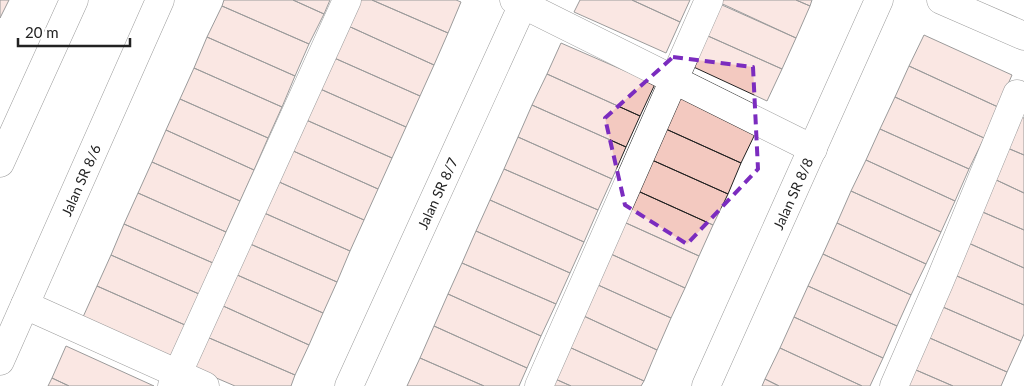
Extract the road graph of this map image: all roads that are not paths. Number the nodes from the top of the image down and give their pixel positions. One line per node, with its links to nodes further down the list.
1 (74, 0): 12 (street)
2 (160, 0): 13 (street, Jalan SR 8/6)
3 (347, 0): 15 (street)
4 (710, 0): 9 (street)
5 (879, 0): 11 (street, Jalan SR 8/8)
6 (942, 0): 8 (street)
7 (521, 1): 9 (street); 17 (street, Jalan SR 8/7)
8 (1024, 36)
9 (674, 79): 11 (street); 18 (street)
10 (1017, 94): 20 (street)
11 (813, 149): 19 (street, Jalan SR 8/8)
12 (0, 163)
13 (25, 305): 14 (street, Jalan SR 8/6); 15 (street)
14 (0, 361)
15 (174, 380): 16 (street)
16 (205, 386)
17 (349, 386)
18 (539, 386)
19 (706, 386)
20 (894, 386)

